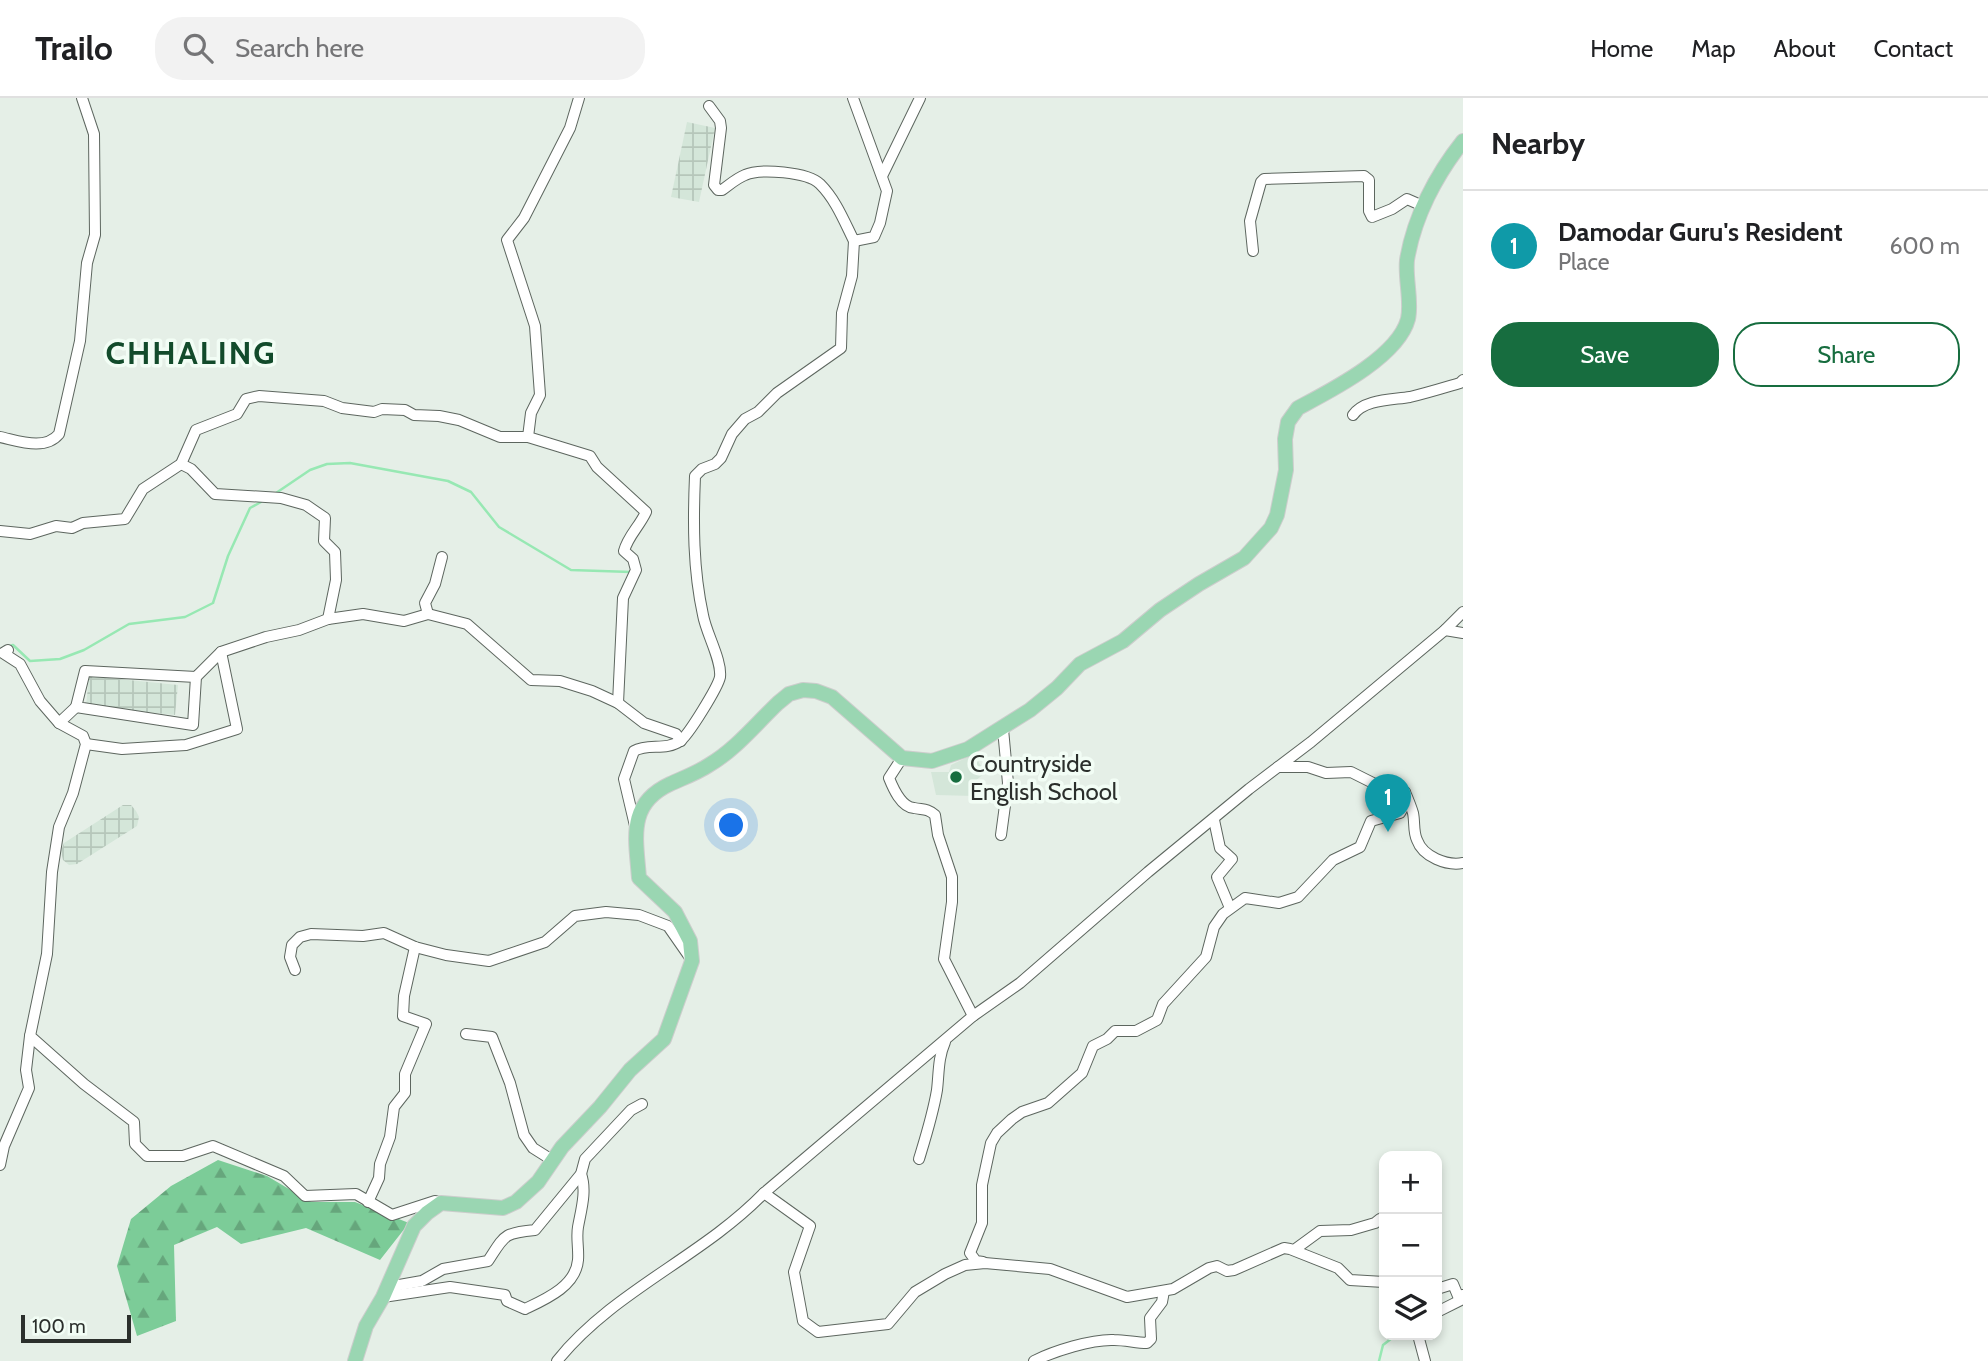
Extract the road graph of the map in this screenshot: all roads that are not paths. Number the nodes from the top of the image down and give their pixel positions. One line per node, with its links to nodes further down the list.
1 (82, 98): 14 (street)
2 (579, 98): 13 (street)
3 (853, 98): 7 (street)
4 (920, 98): 7 (street)
5 (709, 106): 9 (street)
6 (1463, 141): 8 (main road)
7 (882, 176): 9 (street)
8 (1423, 206): 10 (street); 29 (main road)
9 (854, 241): 30 (street)
10 (1253, 251)
11 (1463, 380): 12 (street)
12 (1353, 415)
13 (528, 436): 15 (street); 26 (street)
14 (0, 437)
15 (181, 464): 16 (street); 20 (street)
16 (0, 531)
17 (442, 557): 19 (street)
18 (1463, 612): 21 (street)
19 (428, 614): 20 (street); 26 (street)
20 (328, 619): 24 (street)
21 (1445, 629): 22 (street); 33 (street)
22 (1463, 634)
23 (8, 650): 28 (street)
24 (221, 652): 25 (street); 31 (street)
25 (196, 677): 27 (street); 27 (street)
26 (618, 703): 30 (street)
27 (76, 707): 28 (street)
28 (59, 723): 31 (street)
29 (1003, 729): 32 (main road); 37 (street)
30 (681, 741): 36 (street)
31 (86, 744): 45 (street)
32 (902, 758): 36 (main road); 43 (street)
33 (1278, 767): 34 (street); 35 (street)
34 (1405, 792): 38 (street); 39 (street)
35 (1214, 820): 39 (street); 43 (street)
36 (636, 830): 41 (main road)
37 (1001, 835)
38 (1463, 863)
39 (1230, 908): 57 (street)
40 (415, 947): 41 (street); 42 (street); 53 (street)
41 (692, 961): 49 (main road)
42 (295, 970)
43 (973, 1016): 46 (street)
44 (466, 1034): 49 (street)
45 (30, 1036): 50 (street); 53 (street)
46 (946, 1040): 48 (street); 52 (street)
47 (642, 1104): 51 (street)
48 (919, 1159)
49 (552, 1160): 54 (main road)
50 (0, 1165)
51 (581, 1174): 61 (street); 61 (street)
52 (764, 1193): 57 (street); 66 (street)
53 (368, 1202): 54 (street)
54 (442, 1203): 61 (main road)
55 (1379, 1220): 56 (street)
56 (1294, 1250): 58 (street); 60 (street)
57 (985, 1263): 60 (street)
58 (1379, 1282)
59 (1442, 1287): 62 (street)
60 (1164, 1291): 67 (street)
61 (386, 1292): 65 (main road)
62 (1461, 1297): 63 (street)
63 (1442, 1309)
64 (1419, 1340): 68 (street)
65 (355, 1361)
66 (557, 1361)
67 (1034, 1361)
68 (1425, 1361)

